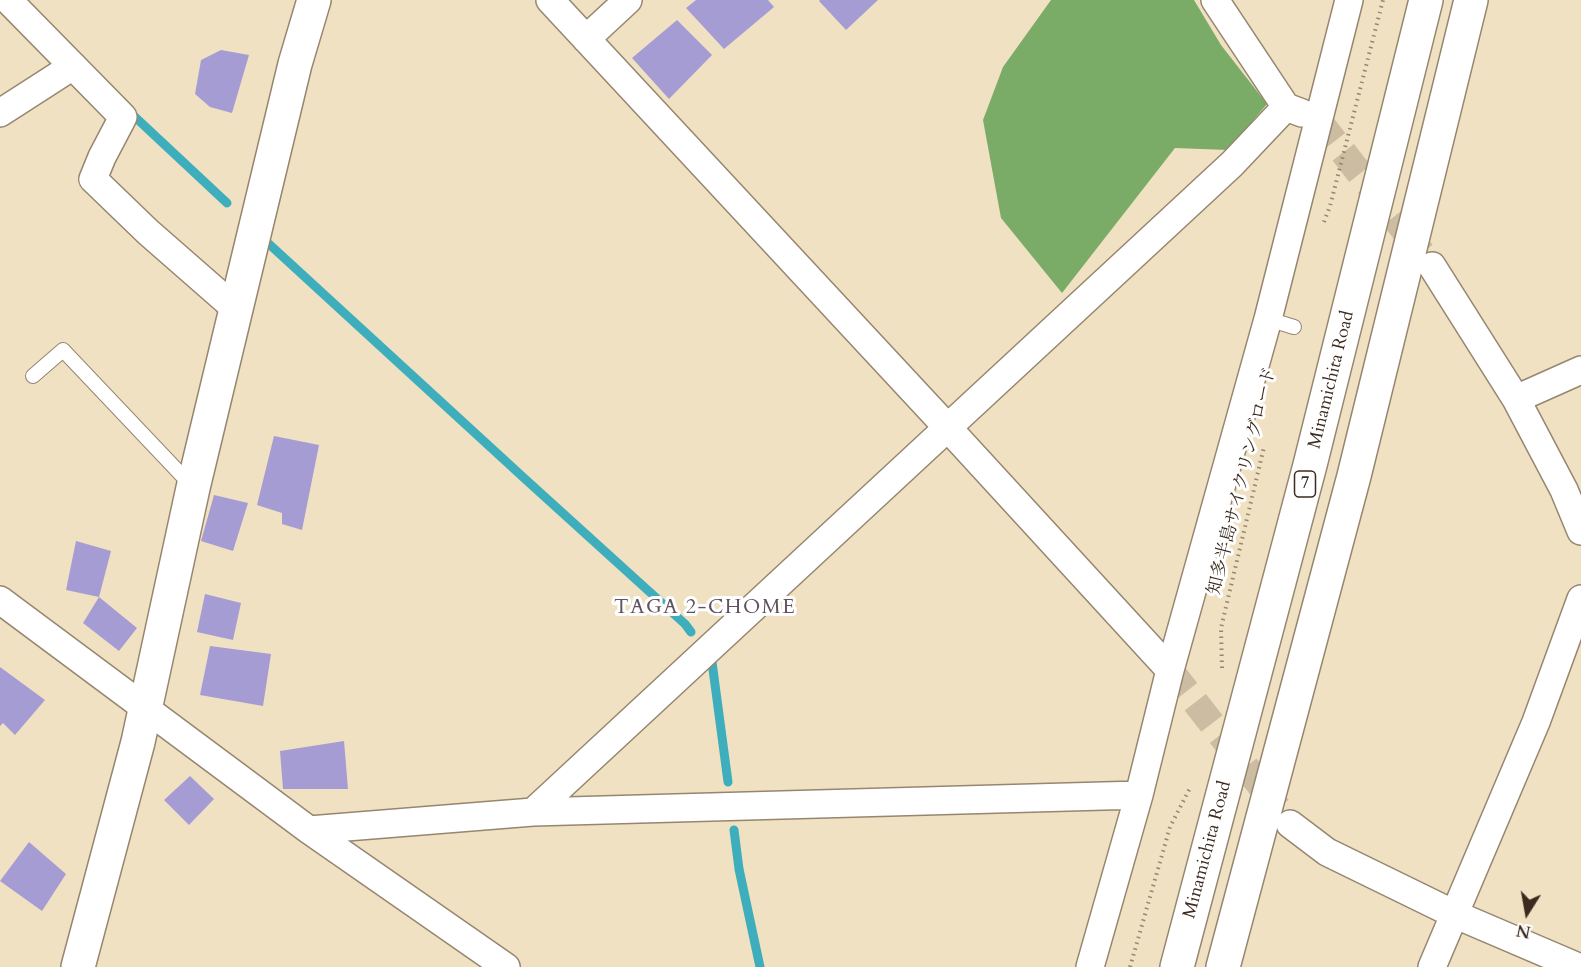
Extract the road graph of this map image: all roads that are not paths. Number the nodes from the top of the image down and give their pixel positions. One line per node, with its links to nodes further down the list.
1 (8, 0): 10 (street)
2 (314, 0): 15 (main road)
3 (550, 0): 9 (street)
4 (628, 0): 9 (street)
5 (1215, 0): 11 (street)
6 (1349, 0): 13 (street)
7 (1426, 0): 36 (main road, Minamichita Road / 7)
8 (1471, 0): 37 (main road)
9 (586, 39): 21 (street)
10 (73, 66): 12 (street); 15 (street)
11 (1286, 107): 13 (street); 21 (street)
12 (0, 113)
13 (1318, 120): 16 (street)
14 (1432, 266): 20 (street)
15 (236, 309): 22 (main road)
16 (1268, 319): 17 (lane); 26 (street)
17 (1294, 327)
18 (1581, 370): 20 (street)
19 (33, 376): 22 (lane)
20 (1516, 399): 23 (street)
21 (947, 427): 26 (street); 29 (street)
22 (193, 488): 27 (main road)
23 (1580, 527)
24 (1581, 599): 32 (street)
25 (5, 614): 27 (street)
26 (1170, 670): 28 (street)
27 (145, 708): 31 (street); 34 (main road)
28 (1139, 795): 29 (street); 35 (street)
29 (533, 812): 31 (street)
30 (1290, 824): 32 (street)
31 (309, 830): 33 (street)
32 (1454, 914): 38 (street); 39 (street)
33 (491, 963)
34 (78, 967)
35 (1090, 967)
36 (1177, 967)
37 (1223, 967)
38 (1432, 967)
39 (1578, 967)

